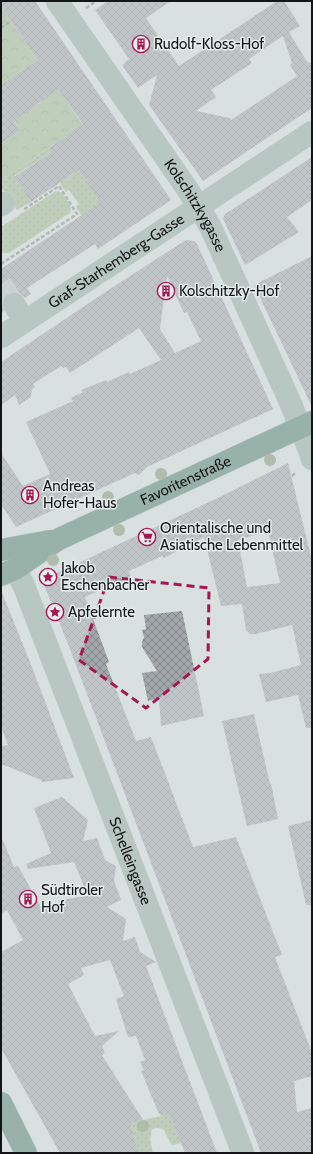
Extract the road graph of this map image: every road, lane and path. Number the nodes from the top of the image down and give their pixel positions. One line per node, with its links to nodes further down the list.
1 (57, 1): 8 (street, Kolschitzkygasse)
2 (96, 1): 3 (path)
3 (81, 12)
4 (11, 21): 5 (path)
5 (1, 28)
6 (312, 132): 8 (street, Graf-Starhemberg-Gasse)
7 (3, 204): 9 (path)
8 (198, 206): 10 (street, Graf-Starhemberg-Gasse); 11 (street, Kolschitzkygasse)
9 (1, 264)
10 (1, 337)
11 (306, 425): 12 (street, Kolschitzkygasse); 14 (main road, Favoritenstraße)
12 (304, 466): 13 (path)
13 (292, 476)
14 (59, 539): 15 (main road, Favoritenstraße); 16 (main road, Favoritenstraße)
15 (1, 550)
16 (8, 572): 20 (street, Schelleingasse)
17 (1, 1103): 19 (main road)
18 (1, 1117): 19 (main road)
19 (24, 1153)
20 (243, 1153)

